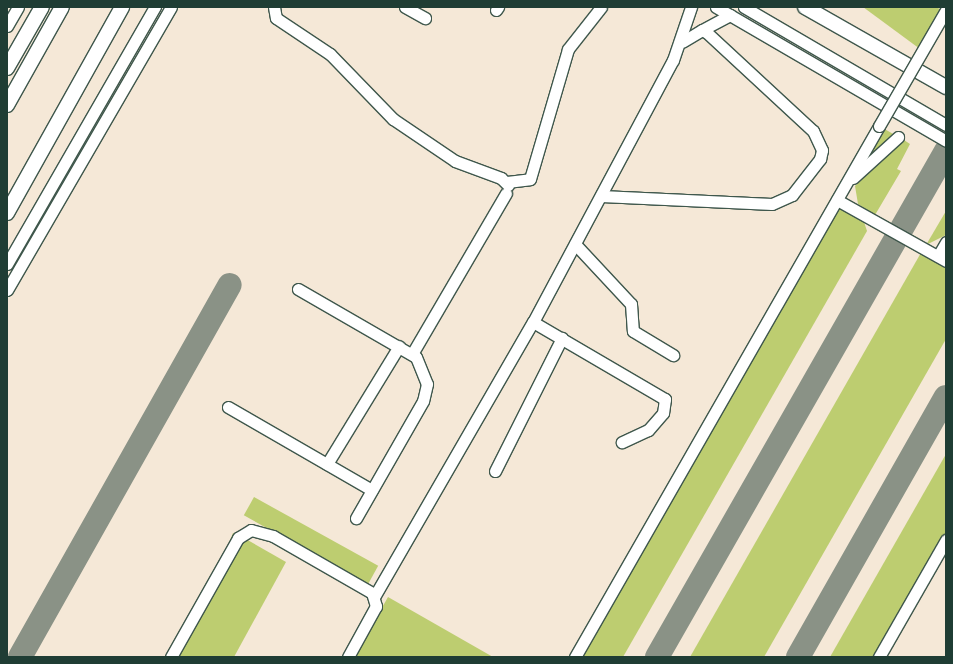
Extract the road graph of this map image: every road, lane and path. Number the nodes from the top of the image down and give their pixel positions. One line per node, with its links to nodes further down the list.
1 (18, 7): 17 (street)
2 (42, 7): 20 (main road)
3 (62, 7): 22 (main road)
4 (122, 7): 30 (main road)
5 (155, 7): 34 (street)
6 (171, 7): 36 (street)
7 (274, 7): 27 (street)
8 (405, 7): 16 (street)
9 (601, 7): 27 (street)
10 (691, 7): 19 (street)
11 (716, 7): 15 (street)
12 (744, 7): 23 (street)
13 (805, 7): 21 (main road)
14 (946, 10): 26 (street, bridge)
15 (730, 16): 18 (street); 25 (street)
16 (425, 18)
17 (7, 26)
18 (702, 30): 19 (street); 28 (street)
19 (682, 42): 28 (street)
20 (7, 68)
21 (946, 87)
22 (7, 105)
23 (946, 125)
24 (898, 137): 26 (street)
25 (946, 140)
26 (845, 185): 29 (street)
27 (507, 187): 40 (street)
28 (601, 196): 32 (street)
29 (837, 200): 33 (street); 52 (street)
30 (7, 213)
31 (946, 242): 33 (street)
32 (575, 244): 37 (street); 41 (street)
33 (942, 259)
34 (7, 264)
35 (298, 289): 39 (street)
36 (7, 290)
37 (533, 322): 38 (street); 49 (street)
38 (562, 338): 43 (street); 45 (street)
39 (399, 346): 40 (street); 44 (street)
40 (412, 354): 46 (street)
41 (673, 355)
42 (228, 407): 44 (street)
43 (622, 442)
44 (327, 464): 46 (street)
45 (495, 471)
46 (372, 490): 47 (street)
47 (356, 518)
48 (946, 540): 53 (street)
49 (374, 597): 50 (street); 51 (street)
50 (171, 657)
51 (348, 657)
52 (575, 657)
53 (879, 657)

